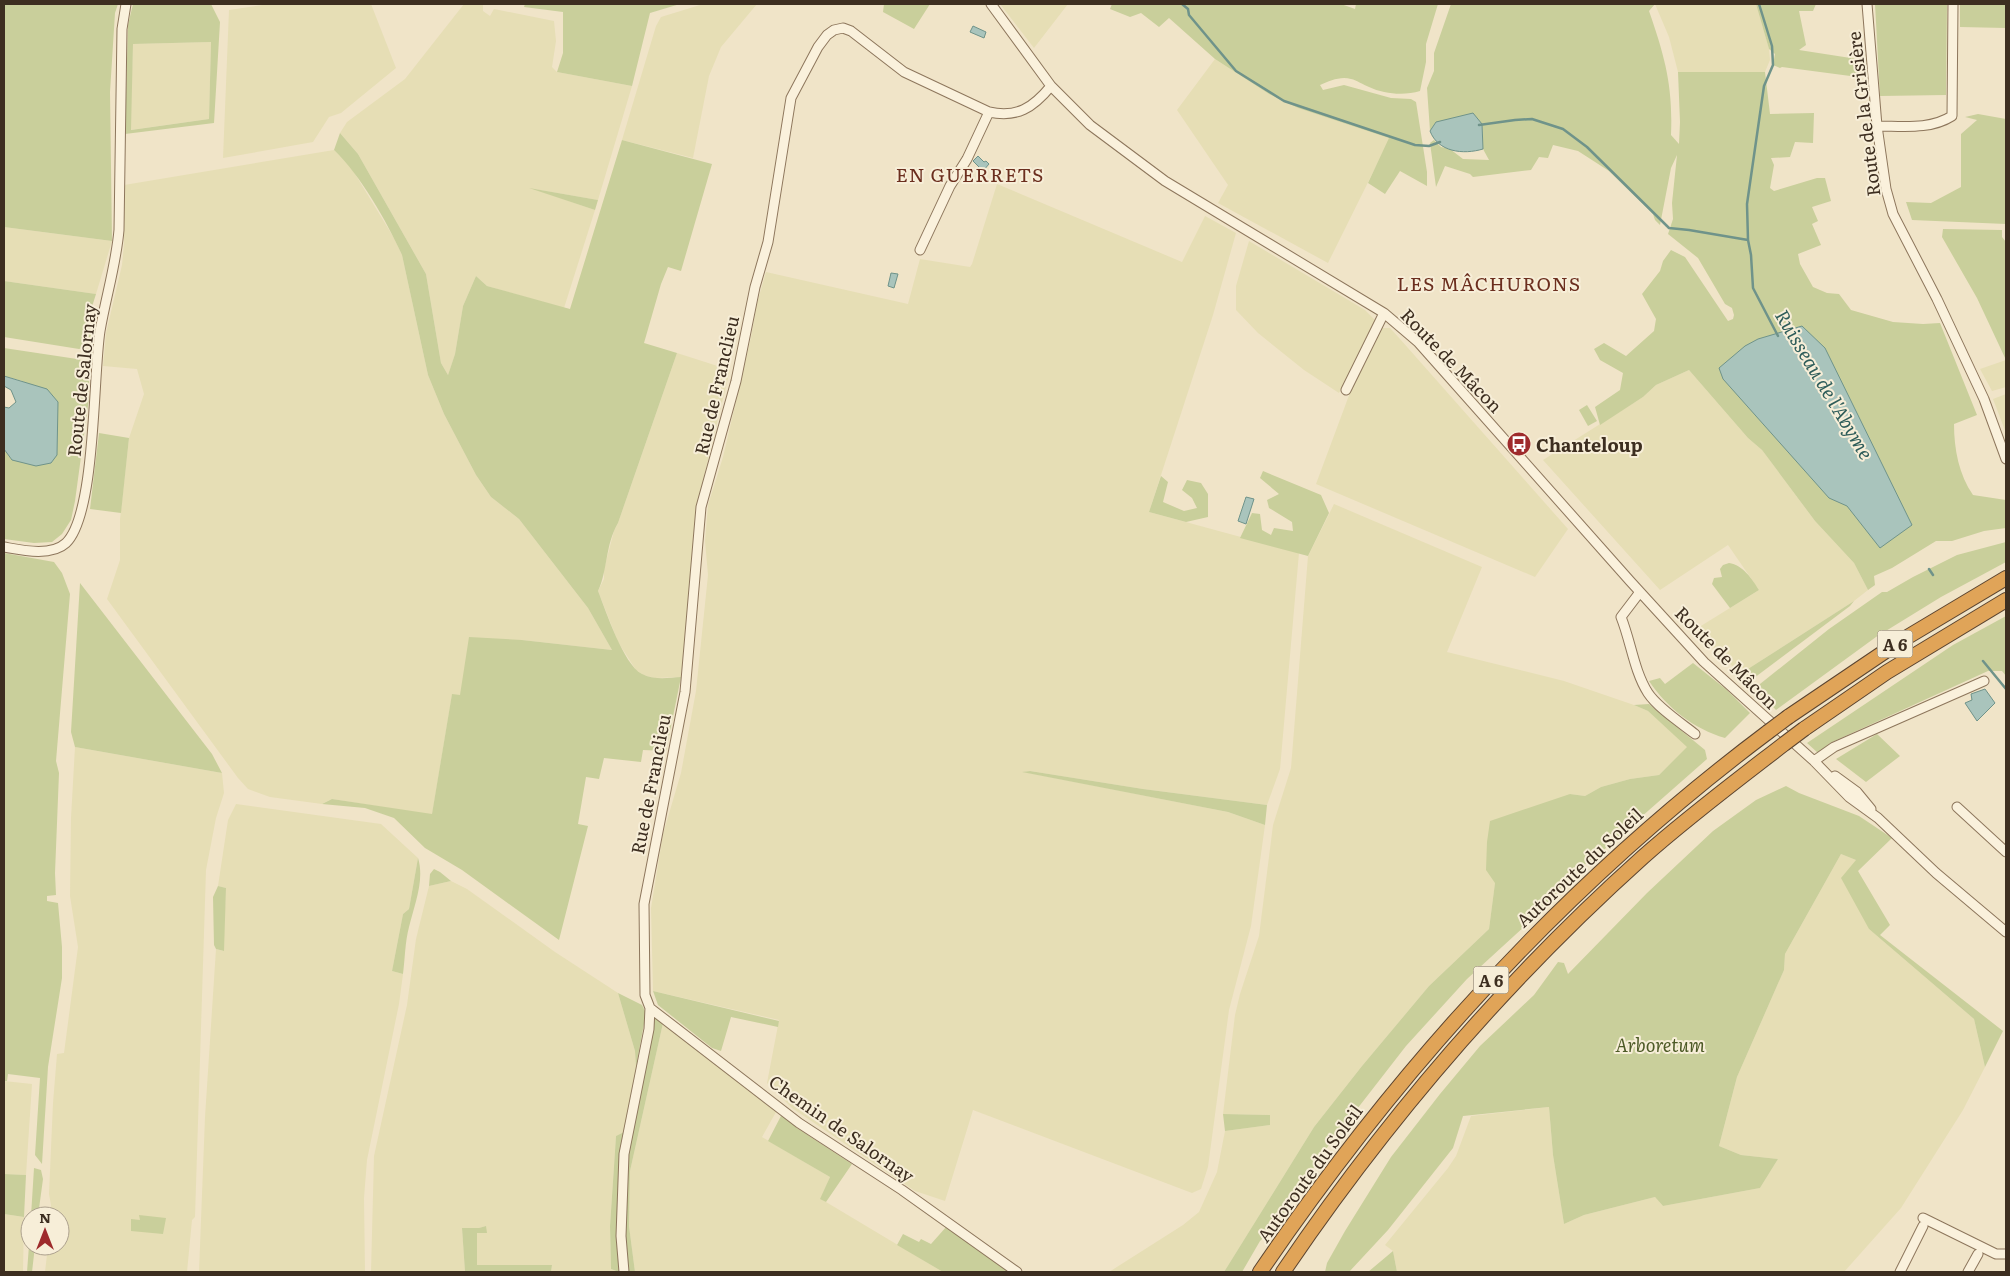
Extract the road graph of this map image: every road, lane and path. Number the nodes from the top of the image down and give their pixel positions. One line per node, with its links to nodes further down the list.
1 (126, 4): 12 (street, Route de Salornay)
2 (991, 4): 5 (street, Route de Mâcon)
3 (1866, 4): 7 (street, Route de la Grisière)
4 (1953, 4): 7 (street)
5 (1051, 86): 6 (street, Rue de Franclieu); 9 (street, Route de Mâcon)
6 (989, 112): 8 (street); 23 (street, Rue de Franclieu)
7 (1877, 126): 11 (street, Route de la Grisière)
8 (920, 250)
9 (1384, 313): 10 (street); 14 (street, Route de Mâcon)
10 (1346, 390)
11 (2006, 459)
12 (4, 547)
13 (2006, 578): 18 (highway, Autoroute du Soleil / A 6, bridge)
14 (1640, 592): 17 (street); 18 (street, Route de Mâcon)
15 (2006, 600): 18 (highway, Autoroute du Soleil / A 6, bridge)
16 (1984, 681): 19 (street)
17 (1695, 734)
18 (1778, 736): 19 (street, Route de Mâcon); 29 (highway, Autoroute du Soleil / A 6); 30 (highway, Autoroute du Soleil / A 6)
19 (1814, 761): 22 (street, Route de Mâcon)
20 (1957, 807): 21 (street)
21 (2006, 852)
22 (2006, 932)
23 (650, 1008): 27 (street); 28 (street, Chemin de Salornay)
24 (1978, 1254): 31 (street)
25 (2006, 1254): 26 (street)
26 (1906, 1271)
27 (624, 1272)
28 (1017, 1272)
29 (1260, 1272)
30 (1282, 1272)
31 (1968, 1272)

